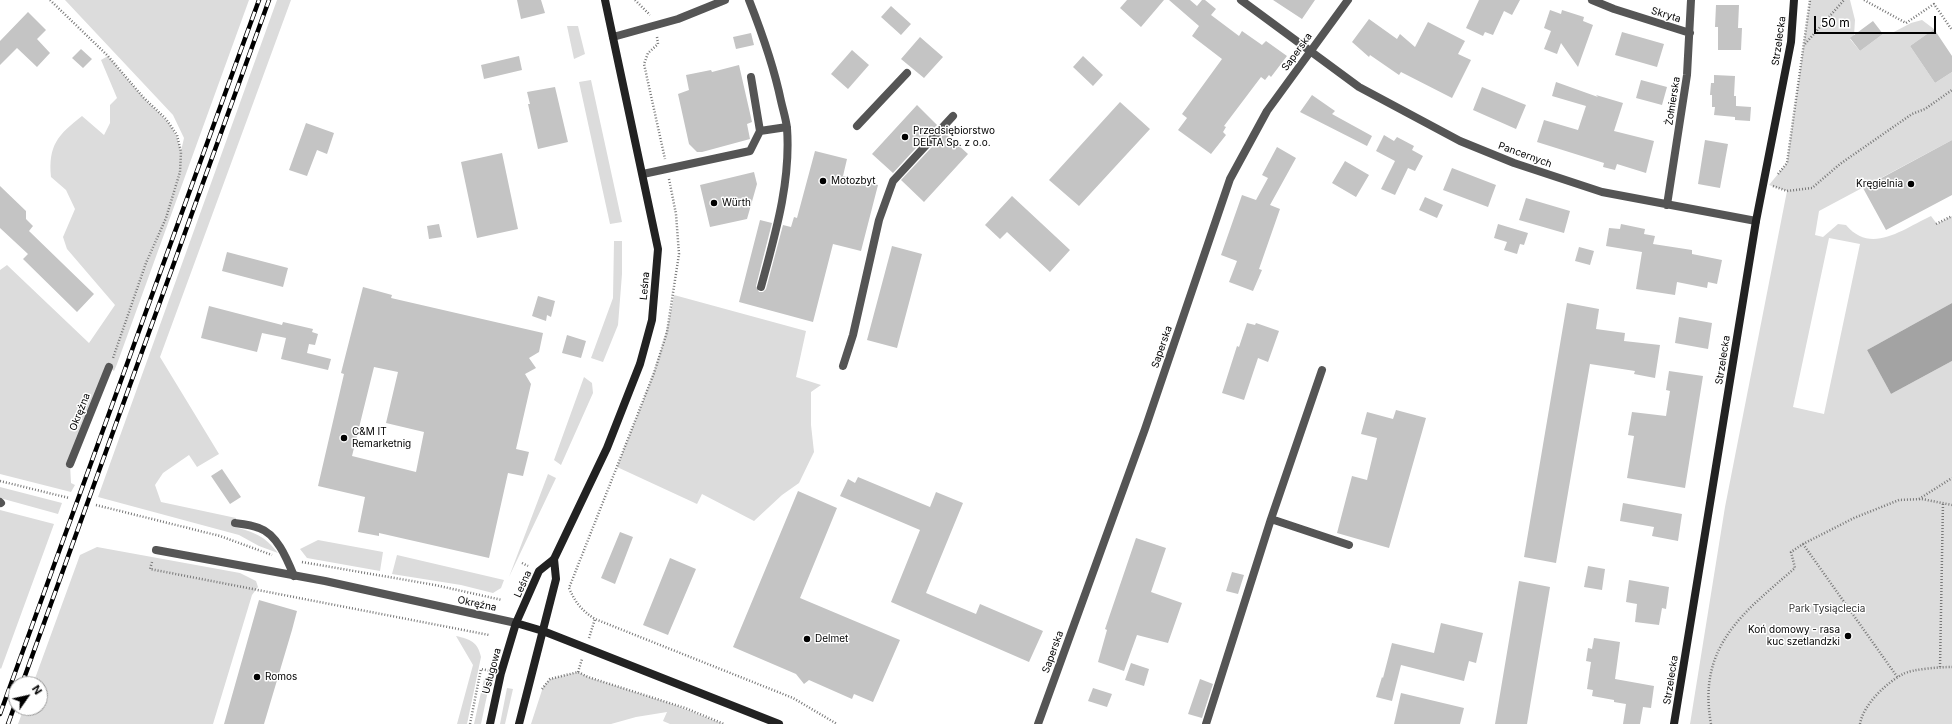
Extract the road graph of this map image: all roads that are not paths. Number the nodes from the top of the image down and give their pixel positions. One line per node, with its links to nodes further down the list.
1 (605, 0): 10 (street, Leśna)
2 (725, 0): 10 (street)
3 (749, 0): 16 (street)
4 (1241, 0): 11 (street, Pancernych)
5 (1348, 0): 11 (street, Saperska)
6 (1592, 0): 9 (street, Skryta)
7 (1691, 0): 9 (street, Żołnierska)
8 (1794, 0): 20 (street, Strzelecka)
9 (1690, 33): 19 (street, Żołnierska)
10 (613, 37): 18 (street, Leśna)
11 (1310, 52): 19 (street, Pancernych); 37 (street, Saperska)
12 (907, 74): 15 (street)
13 (751, 77): 17 (street)
14 (953, 116): 22 (street)
15 (857, 126)
16 (787, 127): 17 (street); 21 (street)
17 (760, 131): 18 (street)
18 (643, 174): 30 (street, Leśna)
19 (1667, 205): 20 (street, Pancernych)
20 (1756, 221): 39 (street, Strzelecka)
21 (761, 287)
22 (843, 366)
23 (109, 367): 25 (street, Okrężna)
24 (1322, 370): 26 (street)
25 (70, 464)
26 (1271, 518): 28 (street); 38 (street)
27 (235, 523): 31 (street)
28 (1349, 545)
29 (156, 550): 31 (street, Okrężna)
30 (554, 559): 32 (street, Leśna); 33 (street)
31 (294, 576): 32 (street, Okrężna)
32 (516, 623): 33 (street, Okrężna); 34 (street, Usługowa)
33 (543, 631): 35 (street); 36 (street, Okrężna)
34 (490, 724)
35 (519, 724)
36 (779, 724)
37 (1038, 724)
38 (1206, 724)
39 (1674, 724)

